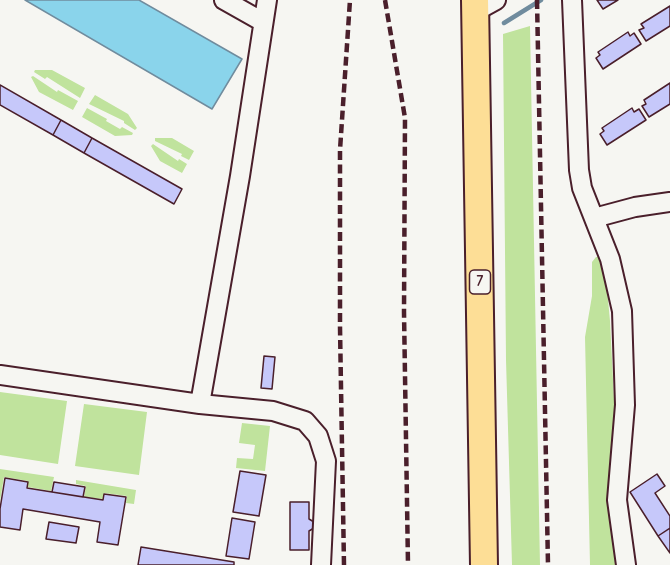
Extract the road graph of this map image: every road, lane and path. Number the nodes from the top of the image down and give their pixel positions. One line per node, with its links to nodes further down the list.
1 (224, 0): 5 (street)
2 (267, 0): 5 (street)
3 (572, 0): 7 (street)
4 (480, 3): 11 (highway, 7)
5 (264, 22): 9 (street)
6 (670, 202): 7 (street)
7 (594, 218): 12 (street)
8 (0, 375): 9 (street)
9 (200, 404): 10 (street)
10 (321, 565)
11 (484, 565)
12 (626, 565)

